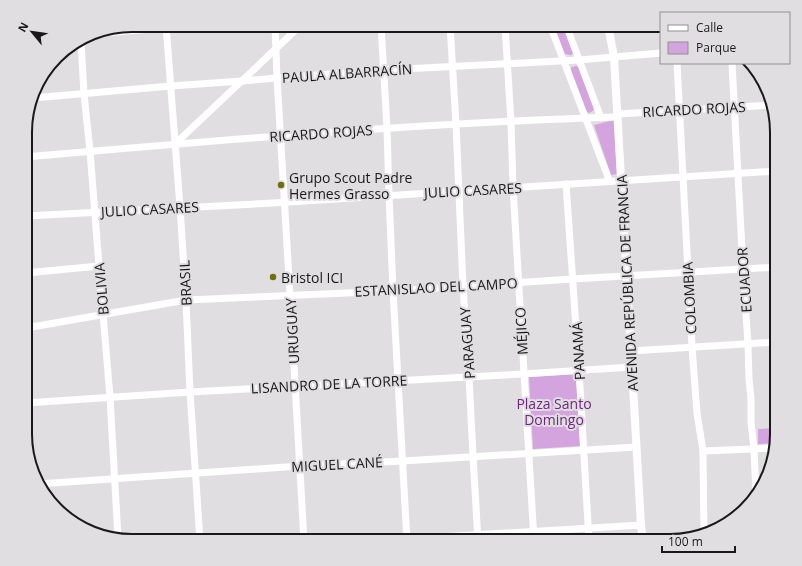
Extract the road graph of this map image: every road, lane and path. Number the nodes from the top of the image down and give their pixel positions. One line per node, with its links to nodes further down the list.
1 (166, 32): 23 (street, BRASIL)
2 (275, 32): 11 (street, URUGUAY)
3 (294, 32): 11 (street)
4 (381, 32): 20 (street)
5 (450, 32): 19 (street, PARAGUAY)
6 (505, 32): 16 (street, MÉJICO)
7 (553, 32): 14 (street)
8 (569, 32): 15 (street)
9 (609, 32): 13 (main road, AVENIDA REPÚBLICA DE FRANCIA)
10 (80, 46): 24 (street, BOLIVIA)
11 (276, 49): 21 (street, URUGUAY); 22 (street)
12 (660, 53): 13 (street, PAULA ALBARRACÍN)
13 (614, 57): 15 (street, PAULA ALBARRACÍN); 29 (main road, AVENIDA REPÚBLICA DE FRANCIA)
14 (564, 60): 15 (street, PAULA ALBARRACÍN); 16 (street, PAULA ALBARRACÍN); 30 (street)
15 (579, 60): 31 (street)
16 (507, 63): 19 (street, PAULA ALBARRACÍN); 32 (street, MÉJICO)
17 (677, 64): 28 (street, COLOMBIA)
18 (732, 64): 27 (street, ECUADOR)
19 (452, 66): 20 (street, PAULA ALBARRACÍN); 33 (street, PARAGUAY)
20 (384, 70): 21 (street, PAULA ALBARRACÍN); 34 (street)
21 (277, 78): 22 (street, PAULA ALBARRACÍN); 35 (street, URUGUAY)
22 (242, 81): 23 (street, PAULA ALBARRACÍN); 36 (street)
23 (171, 86): 24 (street, PAULA ALBARRACÍN); 36 (street, BRASIL)
24 (84, 94): 25 (street, PAULA ALBARRACÍN); 37 (street, BOLIVIA)
25 (38, 98)
26 (767, 105): 27 (street, RICARDO ROJAS)
27 (734, 108): 28 (street, RICARDO ROJAS); 40 (street, ECUADOR)
28 (680, 110): 29 (street, RICARDO ROJAS); 41 (street, COLOMBIA)
29 (617, 116): 31 (street, RICARDO ROJAS); 42 (main road, AVENIDA REPÚBLICA DE FRANCIA)
30 (586, 118): 31 (street, RICARDO ROJAS); 32 (street, RICARDO ROJAS); 43 (street)
31 (601, 118)
32 (511, 122): 33 (street, RICARDO ROJAS); 45 (street, MÉJICO)
33 (456, 124): 34 (street, RICARDO ROJAS); 46 (street, PARAGUAY)
34 (388, 128): 35 (street, RICARDO ROJAS); 47 (street)
35 (280, 135): 36 (street, RICARDO ROJAS); 48 (street, URUGUAY)
36 (175, 144): 37 (street, RICARDO ROJAS); 49 (street, BRASIL)
37 (90, 151): 38 (street, RICARDO ROJAS); 50 (street, BOLIVIA)
38 (32, 156)
39 (770, 172): 40 (street, JULIO CASARES)
40 (738, 174): 41 (street, JULIO CASARES); 54 (street, ECUADOR)
41 (684, 177): 42 (street, JULIO CASARES); 56 (street, COLOMBIA)
42 (621, 180): 43 (street, JULIO CASARES); 57 (main road, AVENIDA REPÚBLICA DE FRANCIA)
43 (609, 181): 44 (street, JULIO CASARES)
44 (566, 184): 45 (street, JULIO CASARES); 58 (street, PANAMÁ)
45 (513, 187): 46 (street, JULIO CASARES); 59 (street, MÉJICO)
46 (458, 191): 47 (street, JULIO CASARES); 60 (street, PARAGUAY)
47 (389, 195): 48 (street, JULIO CASARES); 61 (street)
48 (284, 201): 49 (street, JULIO CASARES); 62 (street, URUGUAY)
49 (180, 207): 50 (street, JULIO CASARES); 63 (street, BRASIL)
50 (95, 212): 51 (street, JULIO CASARES); 52 (street, BOLIVIA)
51 (32, 216)
52 (99, 266): 55 (street); 64 (street, BOLIVIA)
53 (770, 267): 54 (street, ESTANISLAO DEL CAMPO)
54 (743, 269): 56 (street, ESTANISLAO DEL CAMPO); 67 (street, ECUADOR)
55 (32, 272)
56 (688, 273): 57 (street, ESTANISLAO DEL CAMPO); 68 (street, COLOMBIA)
57 (627, 276): 58 (street, ESTANISLAO DEL CAMPO); 69 (main road, AVENIDA REPÚBLICA DE FRANCIA)
58 (573, 279): 59 (street, ESTANISLAO DEL CAMPO); 71 (street, PANAMÁ)
59 (519, 282): 60 (street, ESTANISLAO DEL CAMPO); 72 (street, MÉJICO)
60 (463, 286): 61 (street, ESTANISLAO DEL CAMPO); 73 (street, PARAGUAY)
61 (393, 291): 62 (street, ESTANISLAO DEL CAMPO); 74 (street)
62 (290, 296): 63 (street, ESTANISLAO DEL CAMPO); 75 (street, URUGUAY)
63 (186, 300): 64 (street, ESTANISLAO DEL CAMPO); 76 (street, BRASIL)
64 (103, 314): 65 (street, ESTANISLAO DEL CAMPO); 77 (street, BOLIVIA)
65 (32, 327)
66 (770, 342): 67 (street)
67 (748, 344): 68 (street); 81 (street, ECUADOR)
68 (692, 347): 69 (street); 83 (street, COLOMBIA)
69 (632, 351): 70 (main road, AVENIDA REPÚBLICA DE FRANCIA)
70 (632, 367): 71 (street, LISANDRO DE LA TORRE); 79 (main road, AVENIDA REPÚBLICA DE FRANCIA)
71 (579, 370): 72 (street, LISANDRO DE LA TORRE); 82 (street, PANAMÁ)
72 (523, 374): 73 (street, LISANDRO DE LA TORRE); 84 (street, MÉJICO)
73 (469, 376): 74 (street, LISANDRO DE LA TORRE); 85 (street, PARAGUAY)
74 (399, 380): 75 (street, LISANDRO DE LA TORRE); 86 (street)
75 (295, 386): 76 (street, LISANDRO DE LA TORRE); 87 (street, URUGUAY)
76 (190, 392): 77 (street, LISANDRO DE LA TORRE); 88 (street, BRASIL)
77 (110, 397): 78 (street, LISANDRO DE LA TORRE); 89 (street, BOLIVIA)
78 (32, 403)
79 (636, 447): 82 (street, MIGUEL CANÉ); 92 (main road, AVENIDA REPÚBLICA DE FRANCIA)
80 (769, 448): 81 (street)
81 (754, 449): 83 (street); 91 (street, ECUADOR)
82 (584, 450): 84 (street, MIGUEL CANÉ); 93 (street, PANAMÁ)
83 (703, 451): 94 (street, COLOMBIA)
84 (529, 453): 85 (street, MIGUEL CANÉ); 95 (street, MÉJICO)
85 (473, 456): 86 (street, MIGUEL CANÉ); 100 (street, PARAGUAY)
86 (403, 461): 87 (street, MIGUEL CANÉ); 99 (street)
87 (300, 466): 88 (street, MIGUEL CANÉ); 98 (street, URUGUAY)
88 (196, 472): 89 (street, MIGUEL CANÉ); 97 (street, BRASIL)
89 (115, 478): 90 (street, MIGUEL CANÉ); 96 (street, BOLIVIA)
90 (45, 483)
91 (756, 485)
92 (641, 525): 93 (street); 103 (main road, AVENIDA REPÚBLICA DE FRANCIA)
93 (588, 528): 95 (street); 102 (street, PANAMÁ)
94 (704, 528)
95 (533, 532): 101 (street)
96 (118, 533)
97 (200, 534)
98 (304, 534)
99 (407, 534)
100 (478, 534)
101 (515, 534)
102 (588, 534)
103 (642, 534)

